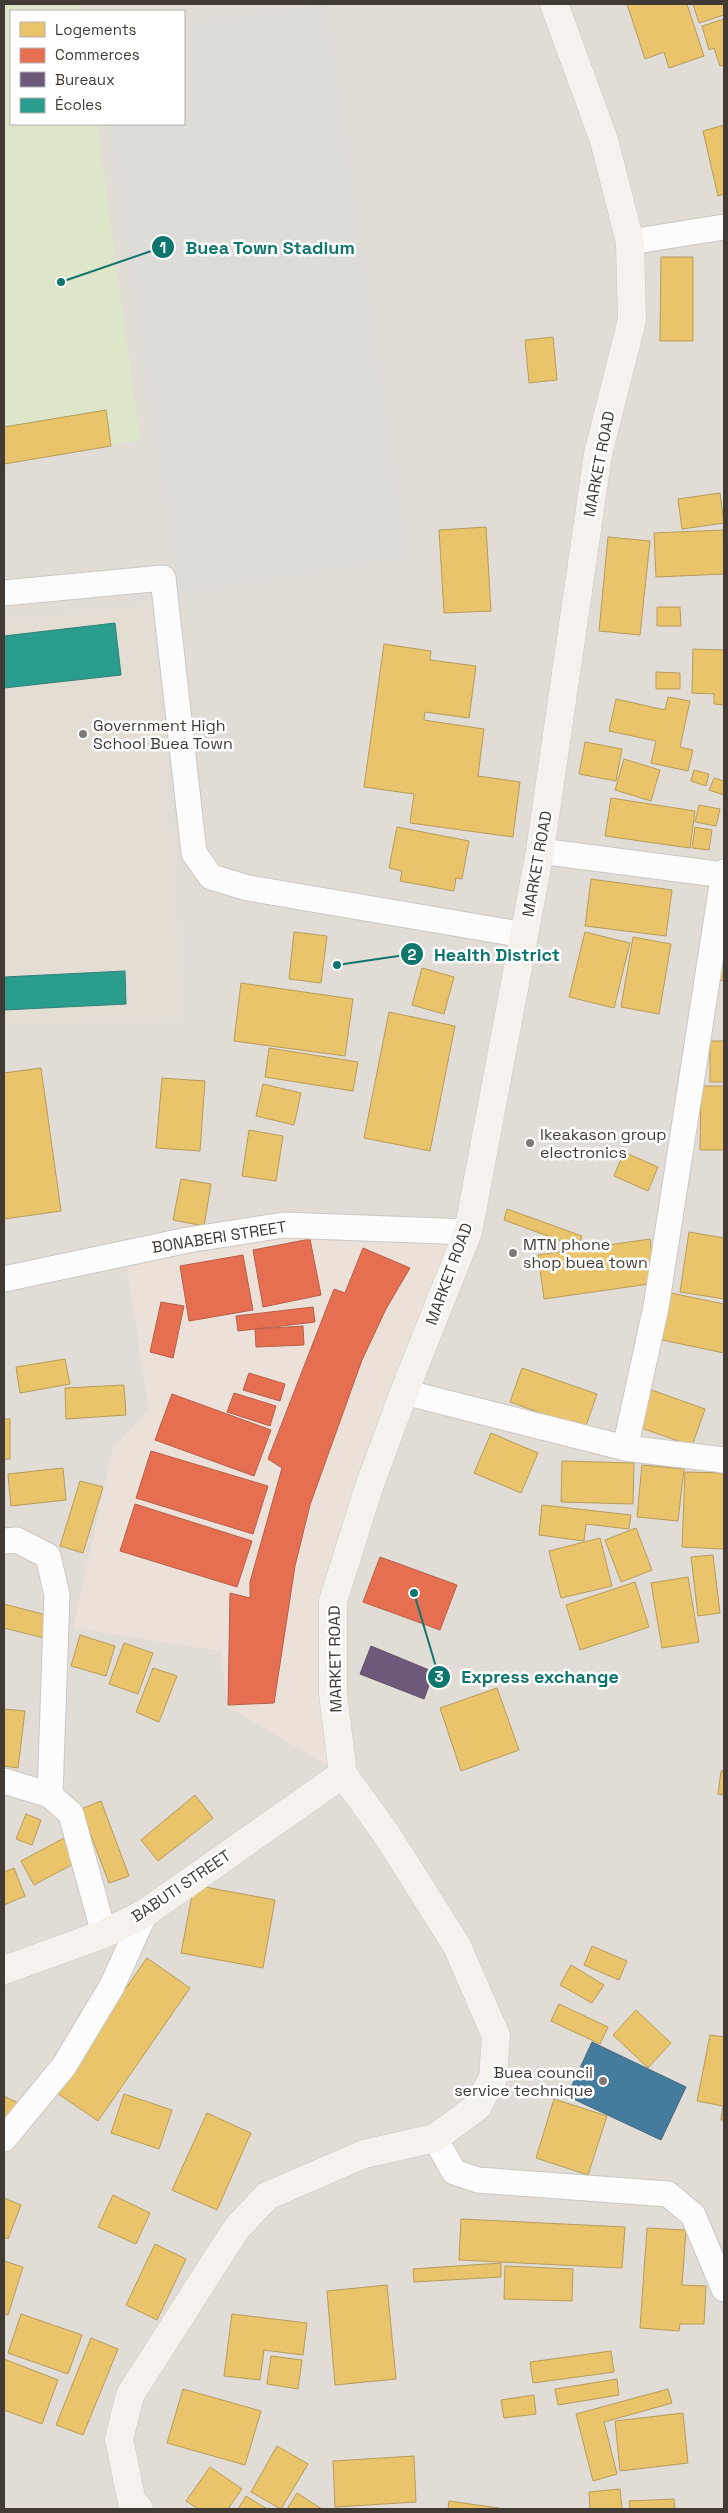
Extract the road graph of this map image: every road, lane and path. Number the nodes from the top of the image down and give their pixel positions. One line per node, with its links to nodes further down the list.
1 (554, 4): 3 (main road, MARKET ROAD)
2 (724, 226): 3 (street)
3 (630, 242): 5 (main road, MARKET ROAD)
4 (4, 593): 7 (street)
5 (540, 851): 6 (street); 7 (main road, MARKET ROAD)
6 (724, 874): 11 (street)
7 (525, 935): 8 (main road, MARKET ROAD)
8 (468, 1232): 9 (street, BONABERI STREET); 10 (main road, MARKET ROAD)
9 (4, 1279)
10 (404, 1392): 11 (street); 14 (main road, MARKET ROAD)
11 (625, 1448): 12 (street)
12 (724, 1460)
13 (4, 1541): 16 (street)
14 (343, 1774): 17 (main road, BABUTI STREET); 21 (main road)
15 (4, 1781): 16 (street)
16 (50, 1795): 18 (street)
17 (145, 1913): 18 (main road, BABUTI STREET); 20 (street)
18 (104, 1934): 19 (main road, BABUTI STREET)
19 (4, 1970)
20 (4, 2138)
21 (435, 2138): 22 (street); 23 (main road)
22 (724, 2289)
23 (139, 2509)

